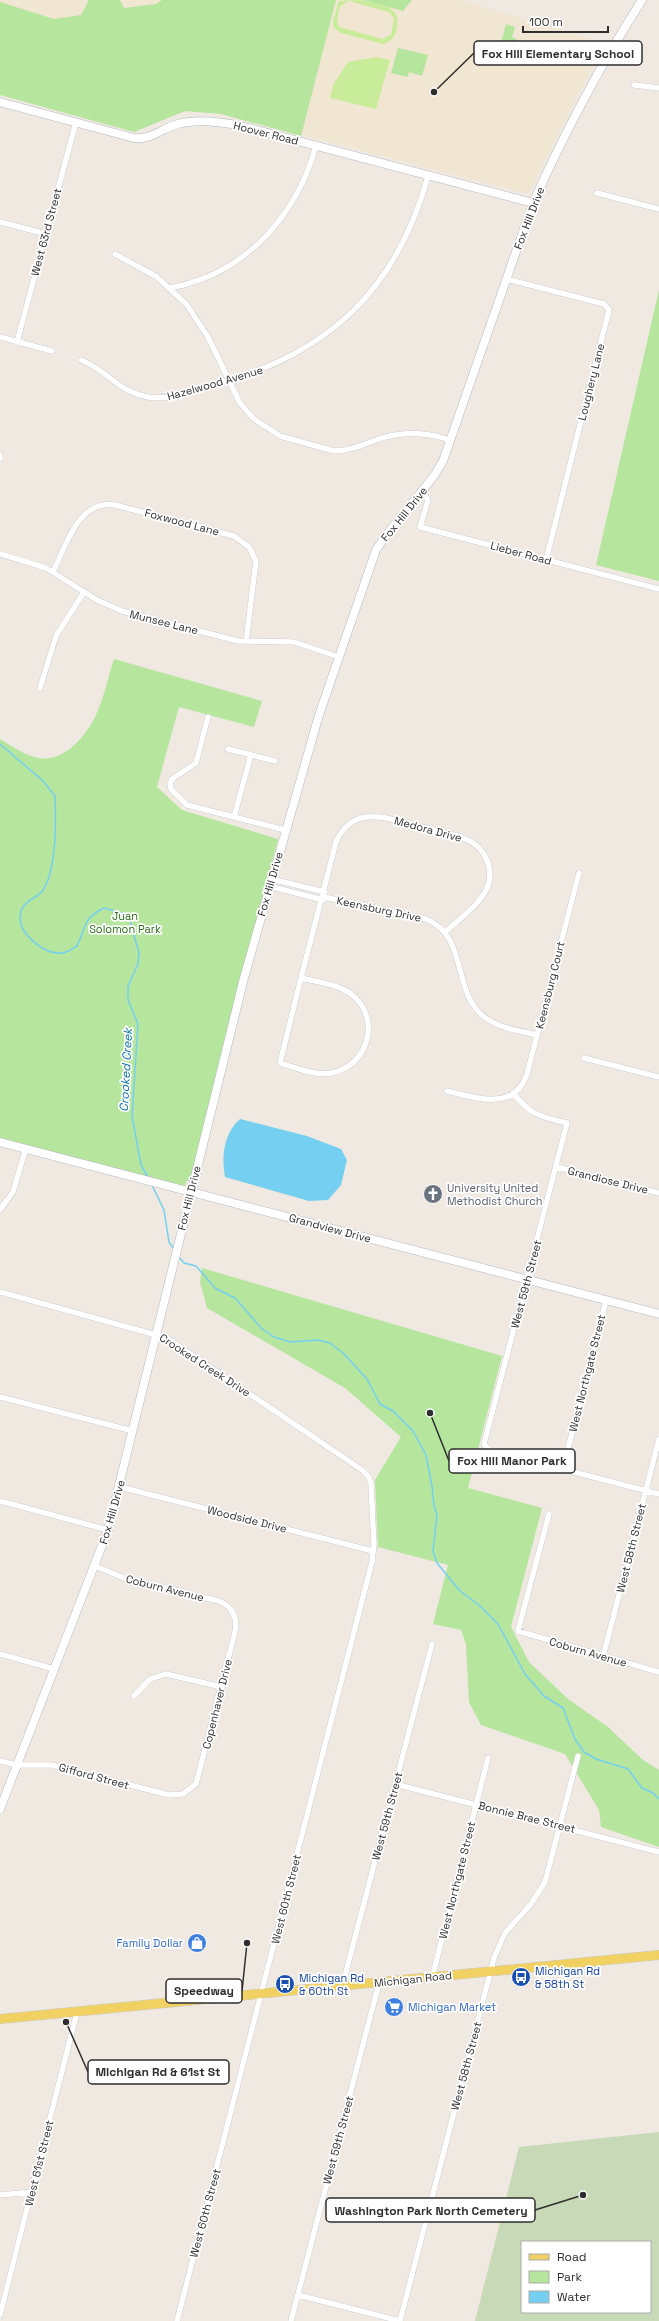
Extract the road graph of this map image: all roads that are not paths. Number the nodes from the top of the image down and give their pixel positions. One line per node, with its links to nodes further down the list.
1 (642, 0): 9 (street, Fox Hill Drive)
2 (634, 85): 3 (street)
3 (659, 88)
4 (0, 102): 5 (street, Hoover Road)
5 (76, 122): 6 (street, Hoover Road); 12 (street, West 63rd Street)
6 (316, 146): 7 (street, Hoover Road); 15 (street)
7 (428, 176): 9 (street, Hoover Road); 20 (street, Hazelwood Avenue)
8 (597, 193): 10 (street)
9 (533, 203): 14 (street, Fox Hill Drive)
10 (659, 209)
11 (0, 222): 12 (street)
12 (46, 234): 17 (street, West 63rd Street)
13 (115, 254): 15 (street)
14 (506, 279): 21 (street, Fox Hill Drive); 26 (street, Loughery Lane)
15 (170, 288): 20 (street)
16 (0, 337): 17 (street)
17 (17, 342): 18 (street)
18 (52, 351)
19 (81, 360): 20 (street, Hazelwood Avenue)
20 (229, 380): 21 (street)
21 (450, 440): 24 (street, Fox Hill Drive)
22 (0, 454): 23 (street)
23 (0, 459)
24 (422, 491): 26 (street, Lieber Road); 31 (street, Fox Hill Drive)
25 (0, 554): 27 (street, Munsee Lane)
26 (546, 560): 28 (street, Lieber Road)
27 (53, 572): 29 (street, Munsee Lane); 30 (street, Foxwood Lane)
28 (659, 590)
29 (84, 592): 30 (street, Munsee Lane); 32 (street)
30 (246, 642): 31 (street, Munsee Lane)
31 (339, 657): 38 (street, Fox Hill Drive)
32 (40, 688)
33 (208, 717): 37 (street)
34 (228, 749): 35 (street)
35 (251, 755): 36 (street); 37 (street)
36 (275, 761)
37 (234, 817): 38 (street)
38 (285, 830): 40 (street, Fox Hill Drive)
39 (579, 873): 44 (street, Keensburg Court)
40 (270, 883): 41 (street, Keensburg Drive); 41 (street, Keensburg Drive); 52 (street, Fox Hill Drive)
41 (324, 896): 42 (street, Keensburg Drive); 42 (street, Medora Drive); 43 (street, Medora Drive)
42 (445, 932): 44 (street, Keensburg Drive)
43 (301, 978): 43 (street)
44 (537, 1035): 48 (street, Keensburg Court)
45 (584, 1058): 46 (street)
46 (659, 1077)
47 (447, 1091): 48 (street)
48 (513, 1093): 51 (street, West 59th Street)
49 (0, 1142): 50 (street, Grandview Drive)
50 (26, 1148): 52 (street, Grandview Drive); 54 (street)
51 (557, 1166): 53 (street, Grandiose Drive); 55 (street, West 59th Street)
52 (191, 1192): 55 (street, Grandview Drive); 59 (street, Fox Hill Drive)
53 (659, 1193)
54 (0, 1210)
55 (527, 1279): 57 (street, Grandview Drive); 63 (street, West 59th Street)
56 (0, 1292): 59 (street, Crooked Creek Drive)
57 (606, 1301): 58 (street, Grandview Drive); 63 (street, West Northgate Street)
58 (659, 1314)
59 (156, 1334): 61 (street, Fox Hill Drive); 64 (street, Crooked Creek Drive)
60 (0, 1397): 61 (street)
61 (133, 1431): 65 (street, Fox Hill Drive)
62 (659, 1439): 66 (street, West 58th Street)
63 (563, 1468): 66 (street)
64 (368, 1475): 71 (street, West 60th Street)
65 (120, 1487): 70 (street, Fox Hill Drive); 71 (street, Woodside Drive)
66 (646, 1490): 67 (street); 76 (street, West 58th Street)
67 (659, 1494)
68 (0, 1501): 70 (street)
69 (549, 1514): 76 (street, Coburn Avenue)
70 (108, 1530): 72 (street, Fox Hill Drive)
71 (373, 1551): 96 (street, West 60th Street)
72 (95, 1566): 73 (street, Coburn Avenue); 77 (street, Fox Hill Drive)
73 (233, 1612): 79 (street, Copenhaver Drive)
74 (432, 1644): 85 (street, West 59th Street)
75 (0, 1654): 77 (street)
76 (603, 1657): 78 (street, Coburn Avenue)
77 (54, 1669): 84 (street, Fox Hill Drive)
78 (659, 1672)
79 (222, 1687): 80 (street); 86 (street, Copenhaver Drive)
80 (134, 1696)
81 (578, 1756): 89 (street, West 58th Street)
82 (488, 1758): 87 (street, West Northgate Street)
83 (0, 1761): 84 (street, Gifford Street)
84 (16, 1766): 86 (street, Gifford Street); 88 (street, Fox Hill Drive)
85 (396, 1784): 87 (street, Bonnie Brae Street); 95 (street, West 59th Street)
86 (187, 1792)
87 (476, 1804): 89 (street, Bonnie Brae Street); 93 (street, West Northgate Street)
88 (0, 1809)
89 (560, 1826): 90 (street, Bonnie Brae Street); 92 (street, West 58th Street)
90 (659, 1852)
91 (659, 1955): 92 (main road, Michigan Road)
92 (491, 1971): 93 (main road, Michigan Road); 105 (street, West 58th Street)
93 (432, 1978): 94 (main road, Michigan Road)
94 (379, 1983): 95 (main road, Michigan Road); 101 (street, West 59th Street)
95 (342, 1987): 96 (main road, Michigan Road)
96 (262, 1994): 97 (main road, Michigan Road); 103 (street, West 60th Street)
97 (78, 2012): 98 (main road, Michigan Road); 99 (street, West 61st Street)
98 (0, 2019)
99 (31, 2192): 100 (street); 102 (street, West 61st Street)
100 (0, 2195)
101 (298, 2295): 104 (street, West 59th Street); 105 (street)
102 (0, 2315)
103 (177, 2321)
104 (291, 2321)
105 (400, 2321)

